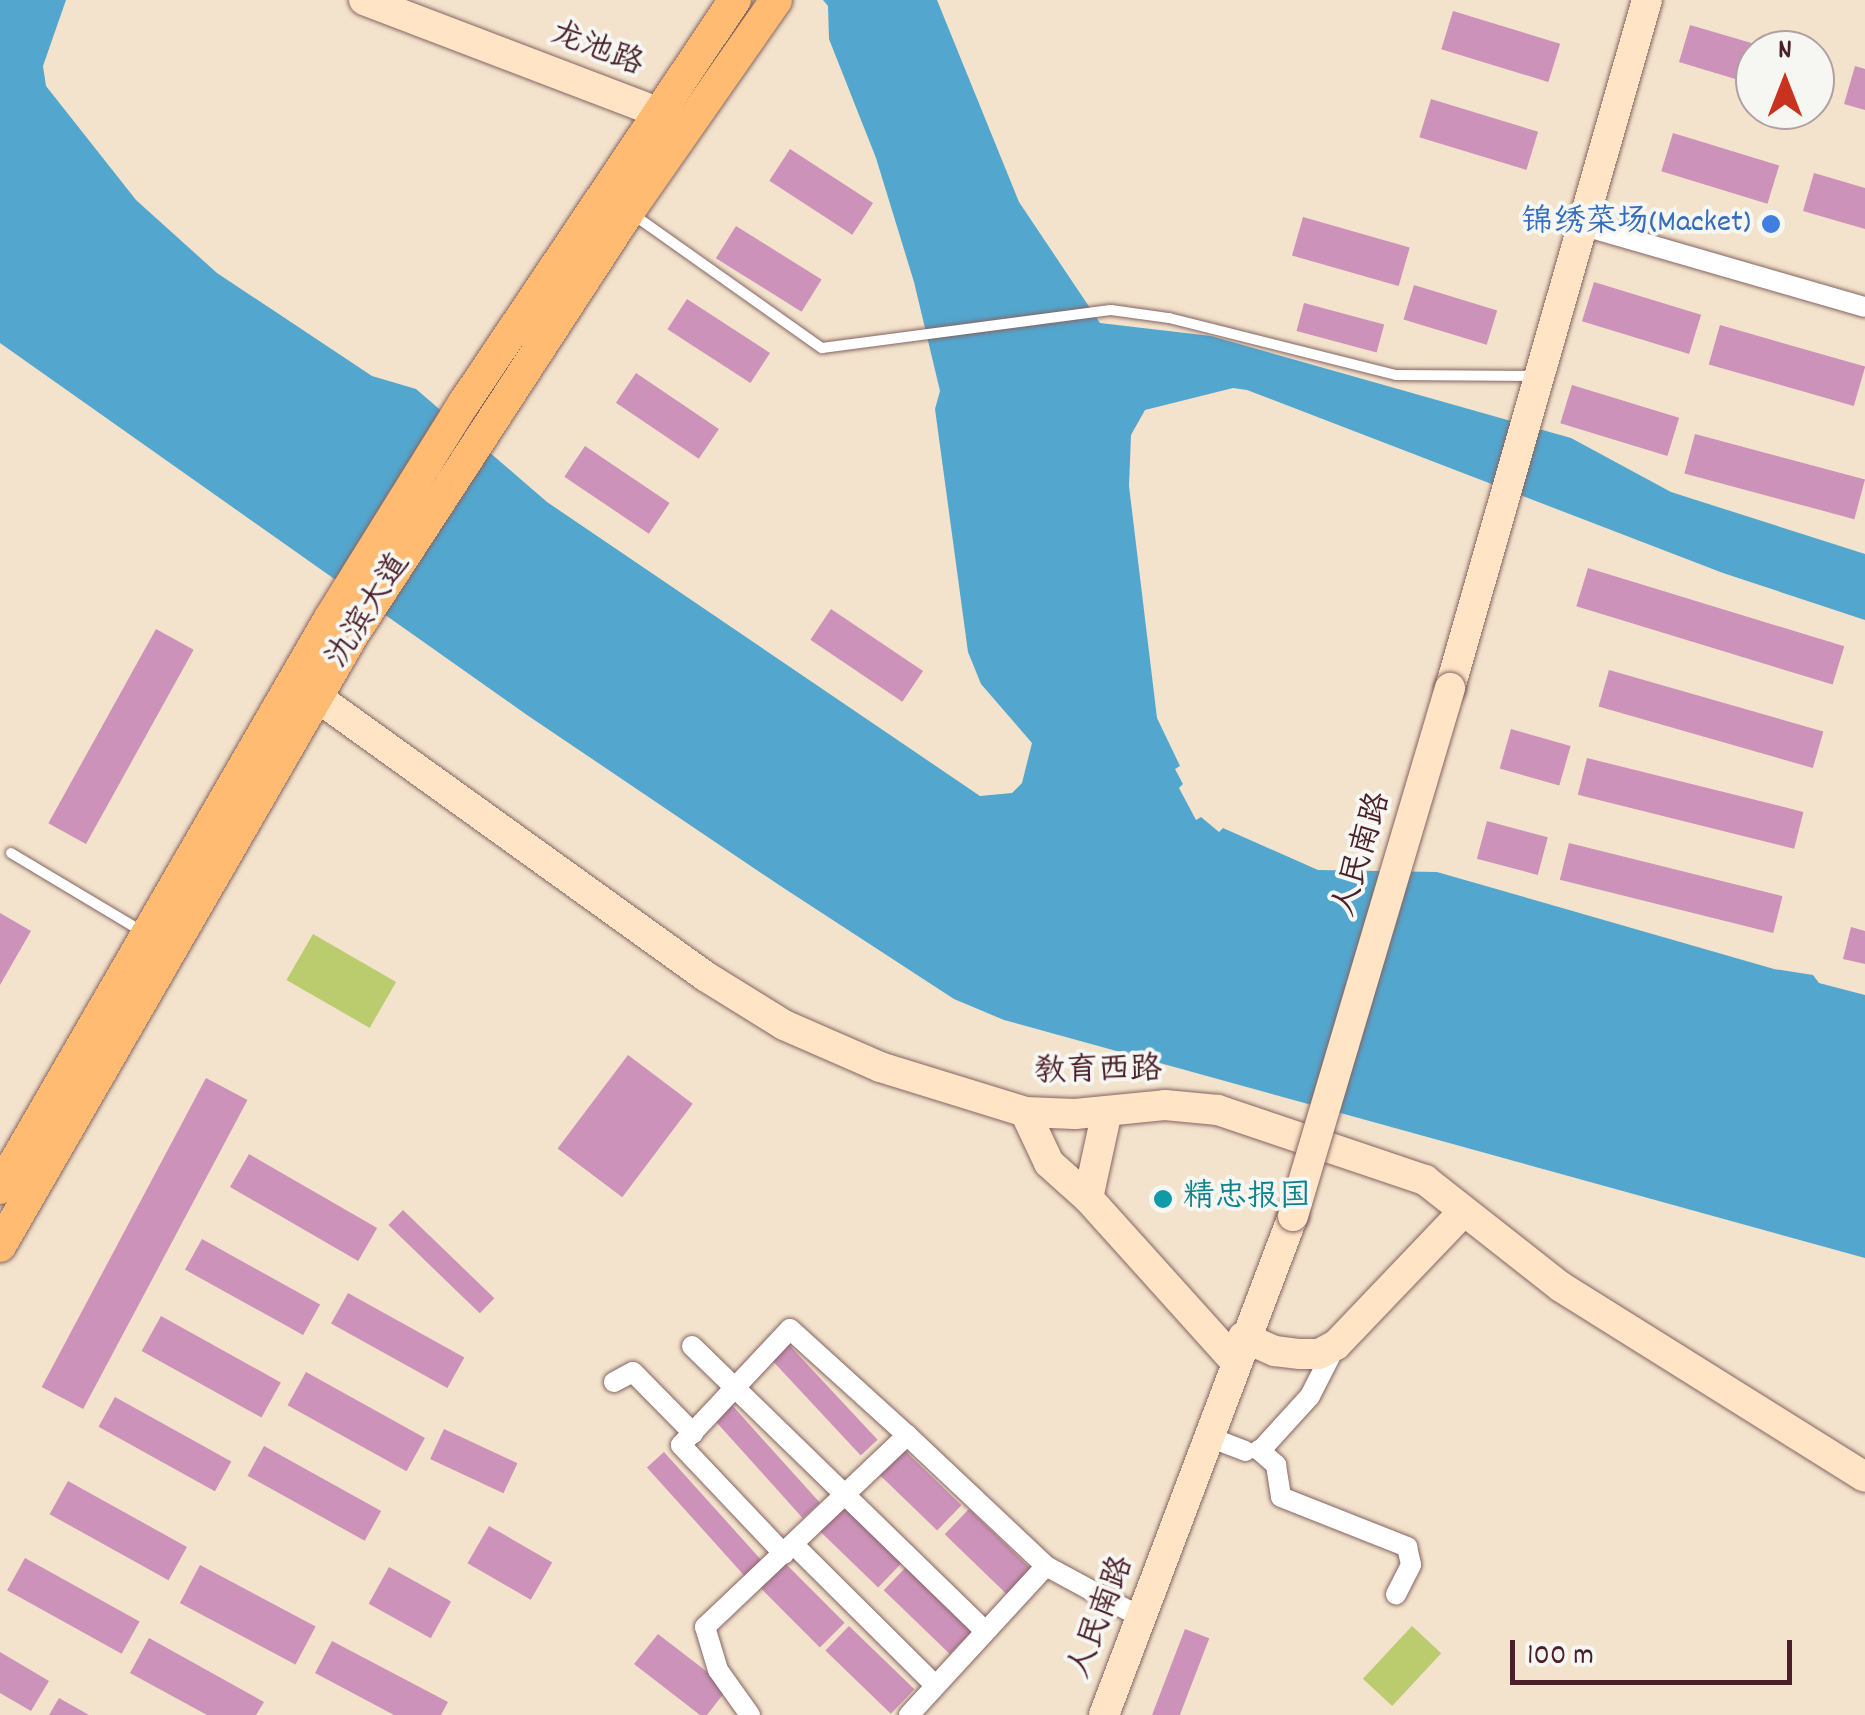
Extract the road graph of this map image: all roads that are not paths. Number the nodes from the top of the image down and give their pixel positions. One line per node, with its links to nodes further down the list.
1 (364, 0): 5 (main road, 龙池路)
2 (735, 0): 5 (main road, 氿滨大道)
3 (776, 0): 6 (main road, 氿滨大道)
4 (1648, 0): 8 (main road, 人民南路)
5 (659, 112): 6 (main road, 龙池路); 11 (main road, 氿滨大道)
6 (691, 125): 7 (main road, 氿滨大道)
7 (629, 211): 10 (lane); 11 (main road, 氿滨大道)
8 (1584, 226): 9 (street); 10 (main road, 人民南路)
9 (1865, 307)
10 (1542, 376): 23 (main road, 人民南路, bridge)
11 (341, 627): 12 (main road, 氿滨大道)
12 (306, 689): 14 (main road, 氿滨大道); 16 (main road, 教育西路)
13 (10, 854): 14 (lane)
14 (158, 942): 17 (main road, 氿滨大道); 20 (main road, 氿滨大道)
15 (1107, 1111): 16 (main road, 教育西路); 18 (main road); 19 (main road, 教育西路)
16 (1025, 1112): 18 (main road)
17 (0, 1188)
18 (1088, 1198): 23 (main road)
19 (1462, 1212): 21 (main road); 30 (main road, 教育西路)
20 (0, 1246)
21 (1336, 1345): 23 (main road); 29 (street)
22 (692, 1346): 25 (street)
23 (1239, 1349): 28 (main road, 人民南路)
24 (614, 1382): 26 (street)
25 (736, 1388): 26 (street); 27 (street); 31 (street)
26 (692, 1432): 32 (street)
27 (908, 1435): 31 (street); 33 (street)
28 (1209, 1437): 29 (street); 35 (main road, 人民南路)
29 (1255, 1452): 34 (street)
30 (1865, 1478)
31 (846, 1496): 32 (street); 36 (street)
32 (789, 1549): 37 (street); 38 (street)
33 (1046, 1566): 35 (street); 36 (street)
34 (1396, 1594)
35 (1142, 1618): 40 (main road, 人民南路)
36 (985, 1631): 37 (street)
37 (935, 1686): 39 (street)
38 (750, 1715)
39 (908, 1715)
40 (1104, 1715)

